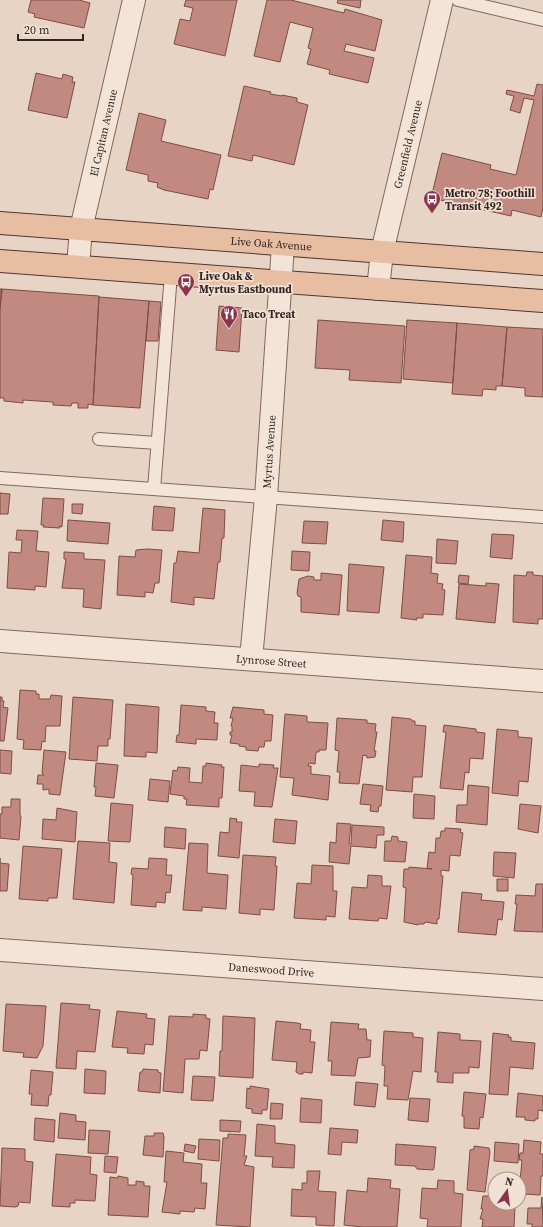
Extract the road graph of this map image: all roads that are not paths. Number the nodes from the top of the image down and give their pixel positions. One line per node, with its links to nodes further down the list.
1 (134, 0): 6 (street, El Capitan Avenue)
2 (442, 0): 8 (street, Greenfield Avenue)
3 (458, 0): 4 (lane)
4 (543, 20)
5 (0, 224): 6 (main road, Live Oak Avenue)
6 (81, 229): 7 (main road, Live Oak Avenue); 11 (street, El Capitan Avenue)
7 (283, 245): 8 (main road, Live Oak Avenue); 13 (street, Myrtus Avenue)
8 (382, 252): 10 (main road, Live Oak Avenue); 14 (street, Greenfield Avenue)
9 (0, 261): 11 (main road)
10 (543, 264)
11 (78, 266): 12 (main road)
12 (171, 274): 13 (main road); 17 (lane)
13 (280, 282): 14 (main road); 20 (street, Myrtus Avenue)
14 (378, 289): 15 (main road)
15 (543, 301)
16 (99, 439): 17 (lane)
17 (157, 443): 19 (lane)
18 (0, 478): 19 (lane)
19 (154, 489): 20 (lane)
20 (266, 497): 21 (lane); 23 (street, Myrtus Avenue)
21 (543, 517)
22 (0, 641): 23 (street, Lynrose Street)
23 (251, 659): 24 (street, Lynrose Street)
24 (543, 681)
25 (0, 950): 26 (street, Daneswood Drive)
26 (543, 989)

